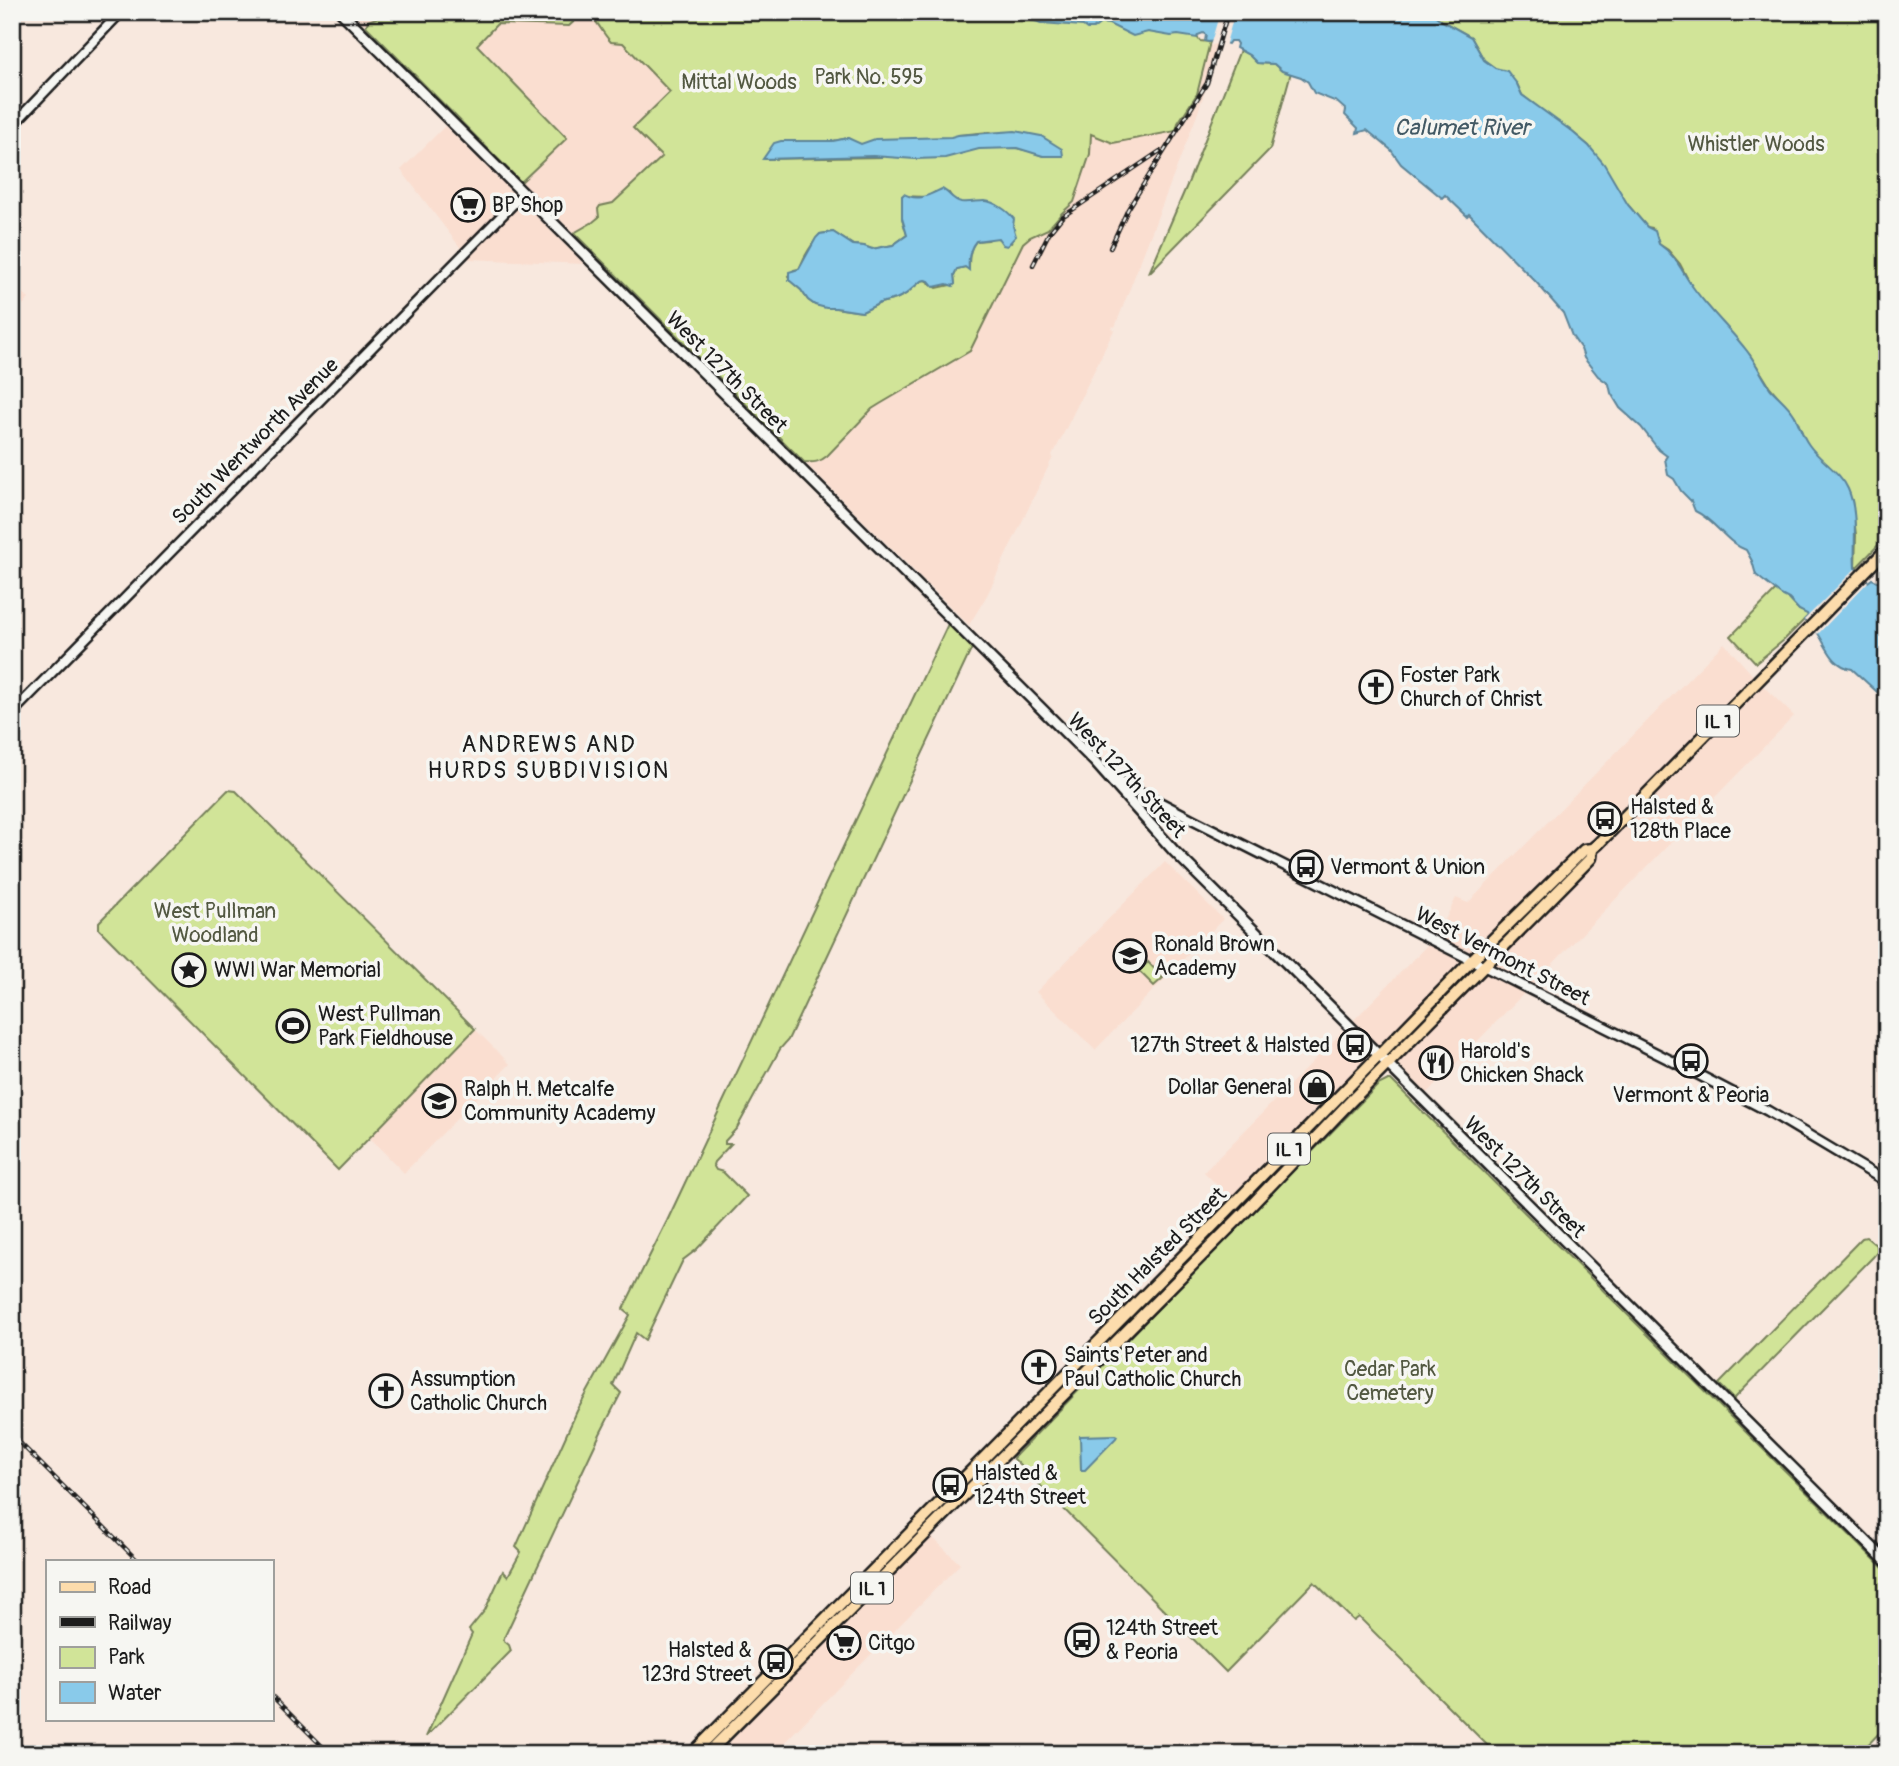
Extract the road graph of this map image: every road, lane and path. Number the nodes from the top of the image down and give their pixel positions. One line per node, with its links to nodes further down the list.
1 (121, 12): 3 (street)
2 (341, 12): 4 (main road, West 127th Street)
3 (12, 126)
4 (523, 194): 6 (street, South Wentworth Avenue); 7 (main road, West 127th Street)
5 (1887, 550): 8 (main road, South Halsted Street / IL 1)
6 (12, 713)
7 (1101, 768): 9 (street, West Vermont Street); 11 (main road, West 127th Street)
8 (1592, 849): 9 (main road, South Halsted Street / IL 1); 10 (main road, South Halsted Street)
9 (1472, 960): 10 (street, West Vermont Street); 11 (main road, South Halsted Street / IL 1)
10 (1484, 966): 11 (main road, South Halsted Street / IL 1); 12 (street, West Vermont Street)
11 (1383, 1060): 13 (main road, West 127th Street); 14 (main road, South Halsted Street / IL 1); 15 (main road, South Halsted Street / IL 1)
12 (1887, 1182)
13 (1887, 1562)
14 (692, 1754)
15 (707, 1754)

